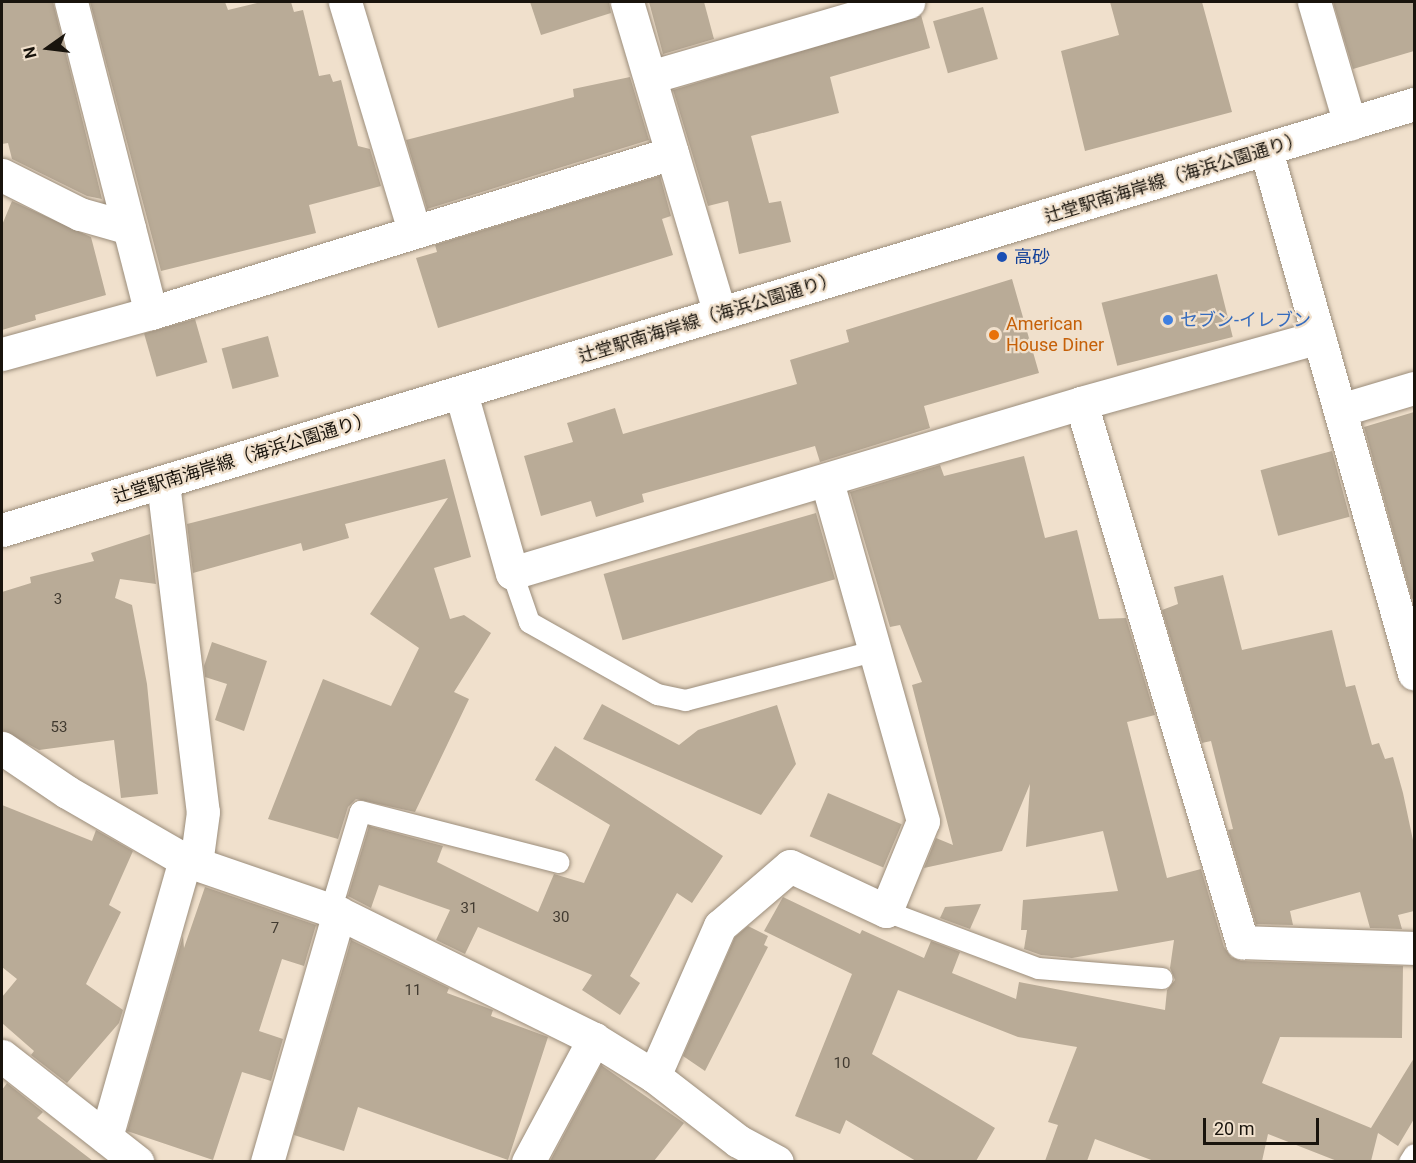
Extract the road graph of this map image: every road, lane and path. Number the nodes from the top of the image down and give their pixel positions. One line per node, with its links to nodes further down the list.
1 (72, 2): 12 (street)
2 (345, 2): 13 (street)
3 (627, 2): 6 (street)
4 (908, 2): 6 (street)
5 (1314, 2): 8 (street)
6 (650, 76): 10 (street)
7 (1414, 104): 8 (street, 辻堂駅南海岸線（海浜公園通り）)
8 (1350, 124): 9 (street, 辻堂駅南海岸線（海浜公園通り）)
9 (1266, 150): 15 (street, 辻堂駅南海岸線（海浜公園通り）); 16 (street)
10 (672, 153): 13 (street); 15 (street)
11 (2, 175): 12 (street)
12 (129, 228): 14 (street)
13 (414, 231): 14 (street)
14 (151, 312): 17 (street)
15 (720, 313): 19 (street, 辻堂駅南海岸線（海浜公園通り）)
16 (1319, 337): 20 (street); 21 (street)
17 (2, 354)
18 (1414, 388): 21 (street)
19 (461, 393): 23 (street, 辻堂駅南海岸線（海浜公園通り）); 25 (street)
20 (1081, 403): 22 (street); 33 (street)
21 (1340, 410): 27 (street)
22 (826, 481): 25 (street); 26 (street)
23 (163, 483): 24 (street, 辻堂駅南海岸線（海浜公園通り）); 29 (street)
24 (2, 530)
25 (512, 573): 26 (lane)
26 (873, 651): 31 (street)
27 (1414, 673)
28 (2, 748): 29 (street)
29 (190, 862): 32 (street); 38 (street)
30 (559, 862): 32 (lane)
31 (886, 911): 34 (lane); 37 (street)
32 (334, 912): 35 (street); 41 (street)
33 (1414, 948)
34 (1162, 978)
35 (594, 1039): 37 (street); 42 (street)
36 (2, 1056): 38 (street)
37 (654, 1076): 43 (street)
38 (106, 1137): 40 (street)
39 (1414, 1155): 44 (lane)
40 (137, 1161)
41 (267, 1161)
42 (528, 1161)
43 (777, 1161)
44 (1409, 1161)

